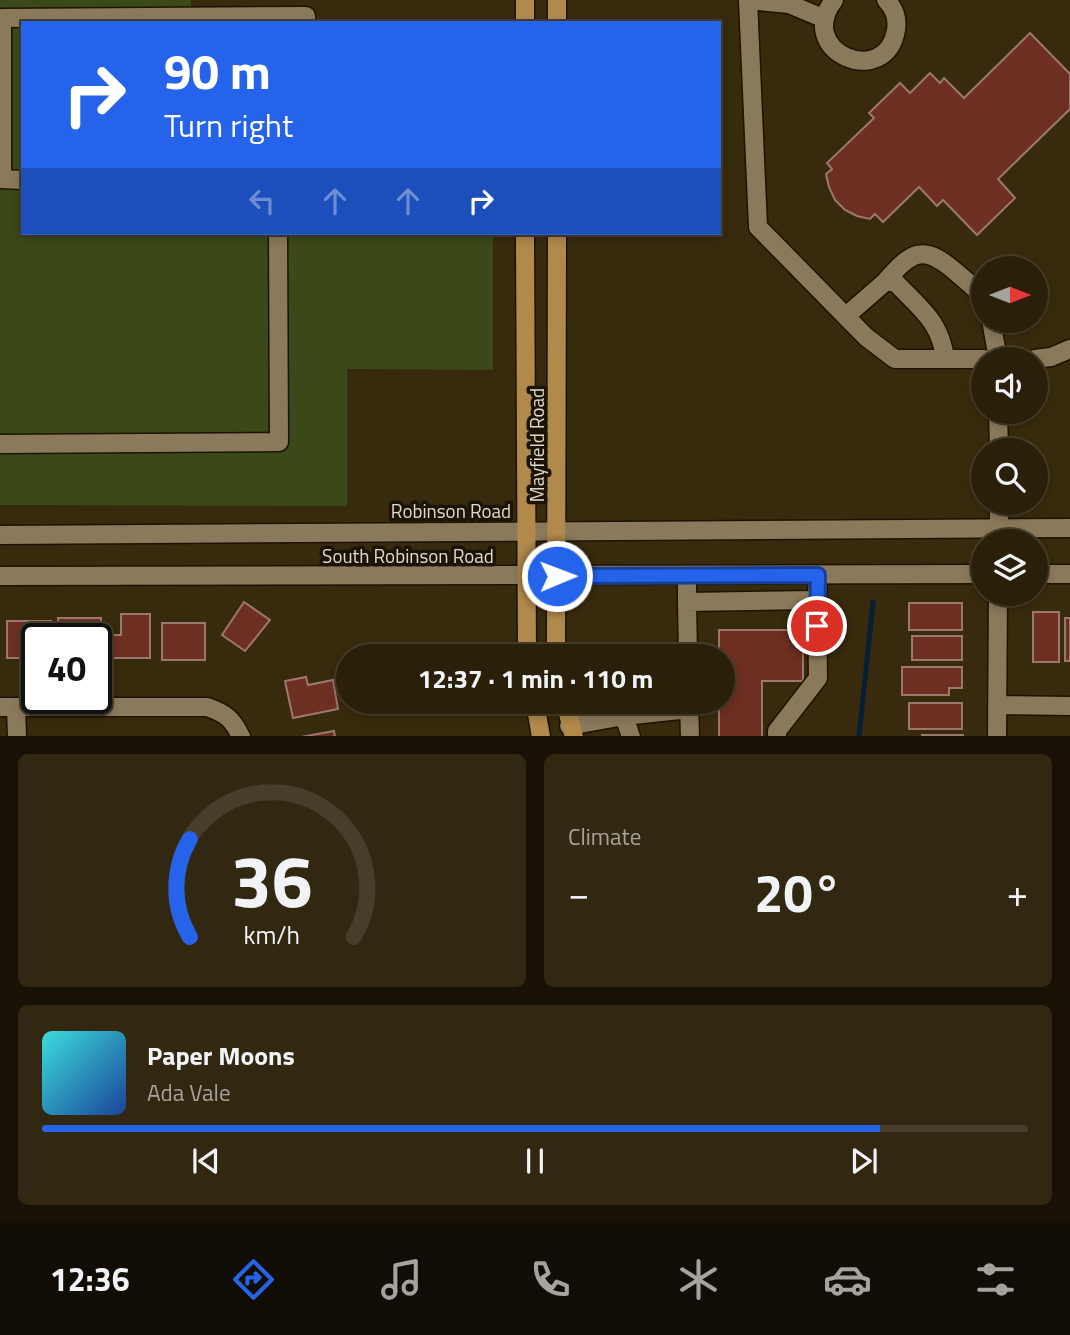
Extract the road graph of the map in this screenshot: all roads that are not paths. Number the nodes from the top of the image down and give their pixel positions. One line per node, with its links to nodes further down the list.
1 (525, 0): 8 (main road)
2 (557, 0): 9 (main road)
3 (748, 0): 6 (street); 17 (street)
4 (834, 0): 6 (street)
5 (887, 0): 6 (street)
6 (825, 19)
7 (306, 21): 10 (street)
8 (525, 21)
9 (557, 21)
10 (1, 179): 11 (street)
11 (21, 180)
12 (278, 235): 22 (street)
13 (525, 235): 25 (main road, Mayfield Road)
14 (557, 235): 26 (main road, Mayfield Road)
15 (885, 282): 16 (street); 17 (street); 20 (street)
16 (971, 286)
17 (846, 316): 20 (street)
18 (1070, 349): 19 (street)
19 (1048, 357)
20 (945, 359): 21 (street)
21 (971, 359)
22 (0, 444)
23 (1070, 528): 24 (street, Robinson Road)
24 (1048, 530)
25 (525, 531): 26 (street, Robinson Road); 28 (street, Robinson Road); 36 (main road, Mayfield Road)
26 (557, 531): 27 (street, Robinson Road); 34 (main road, Mayfield Road)
27 (971, 534)
28 (0, 535)
29 (971, 574): 32 (street, South Robinson Road)
30 (1048, 574): 31 (street)
31 (1070, 574)
32 (818, 575): 35 (street, South Robinson Road); 37 (street)
33 (0, 576): 36 (street, South Robinson Road)
34 (557, 576): 35 (street, South Robinson Road); 36 (street, South Robinson Road); 41 (main road, Mayfield Road)
35 (687, 576): 38 (street)
36 (526, 577): 40 (main road, Mayfield Road)
37 (817, 600): 38 (street); 56 (street)
38 (687, 602): 42 (street)
39 (999, 606): 43 (street)
40 (527, 644)
41 (555, 644)
42 (688, 644)
43 (997, 705): 44 (street); 57 (street)
44 (1070, 706)
45 (8, 707): 51 (street); 52 (street)
46 (537, 714): 53 (main road)
47 (636, 714): 49 (street)
48 (689, 714): 55 (street)
49 (624, 716): 50 (street); 54 (street)
50 (571, 731)
51 (17, 736)
52 (241, 736)
53 (541, 736)
54 (631, 736)
55 (690, 736)
56 (776, 736)
57 (997, 736)

